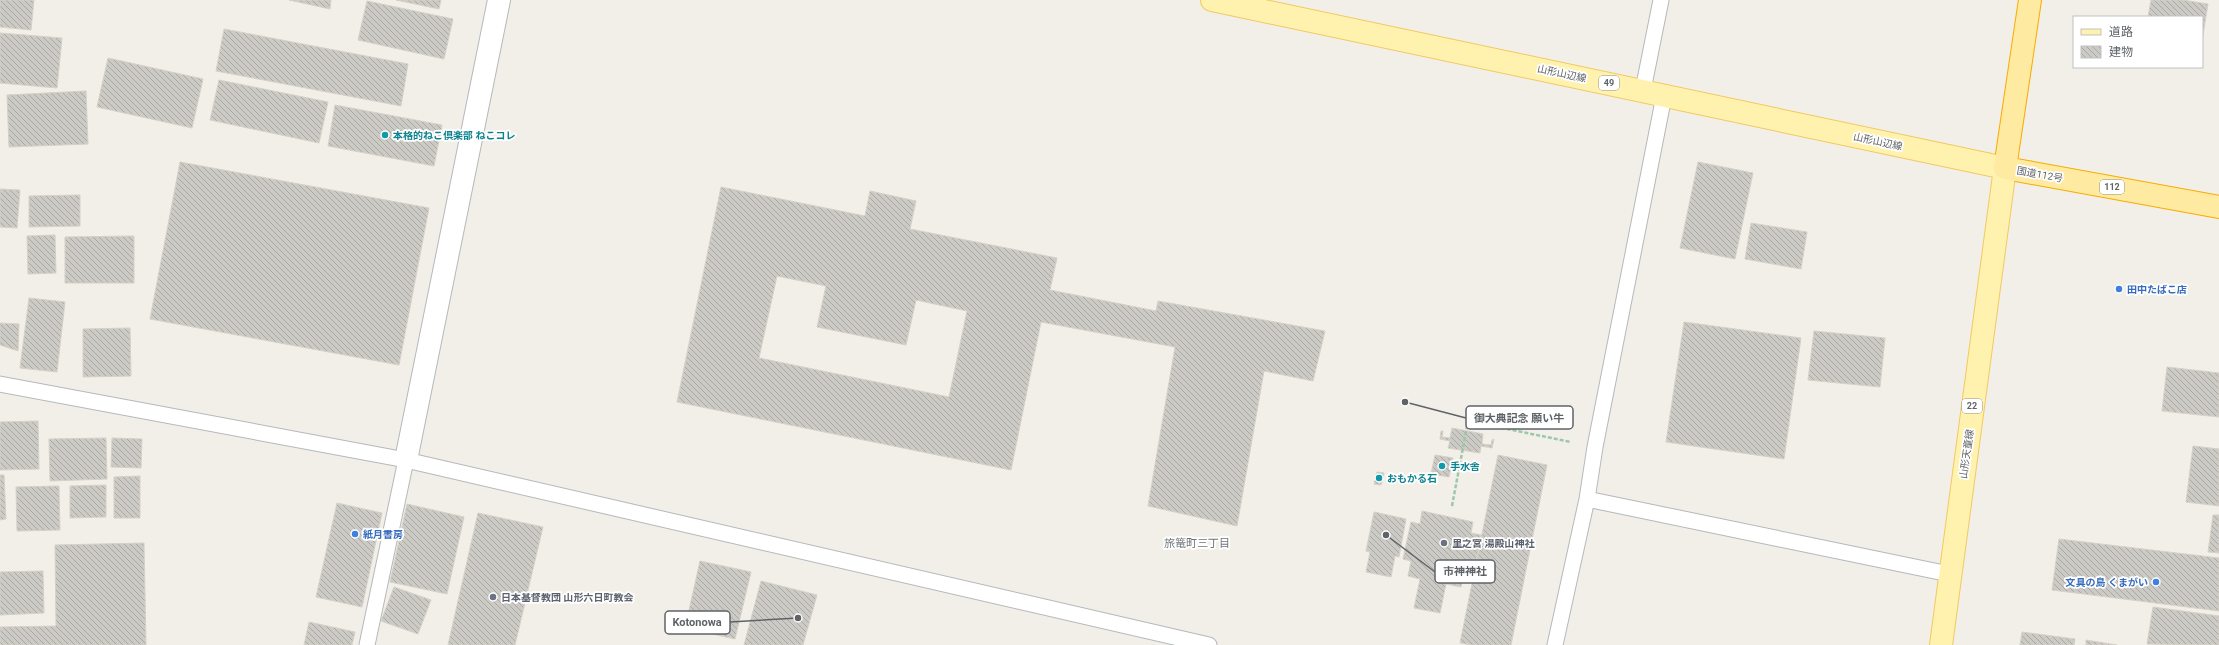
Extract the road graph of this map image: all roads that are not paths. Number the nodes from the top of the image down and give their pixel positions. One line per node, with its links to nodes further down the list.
1 (499, 0): 10 (street)
2 (1212, 0): 5 (main road, 山形山辺線 / 49)
3 (1661, 0): 5 (lane)
4 (2030, 0): 7 (highway, 国道112号)
5 (1644, 90): 6 (main road, 山形山辺線 / 49)
6 (1664, 96): 7 (main road, 山形山辺線 / 49); 11 (lane)
7 (2005, 168): 8 (highway, 国道112号 / 112); 12 (main road, 山形天童線 / 22)
8 (2219, 207)
9 (0, 384): 10 (lane)
10 (406, 460): 13 (lane); 14 (lane)
11 (1586, 499): 12 (lane); 15 (lane)
12 (1949, 574): 16 (main road, 山形天童線 / 22)
13 (367, 645)
14 (1208, 645)
15 (1555, 645)
16 (1941, 645)

